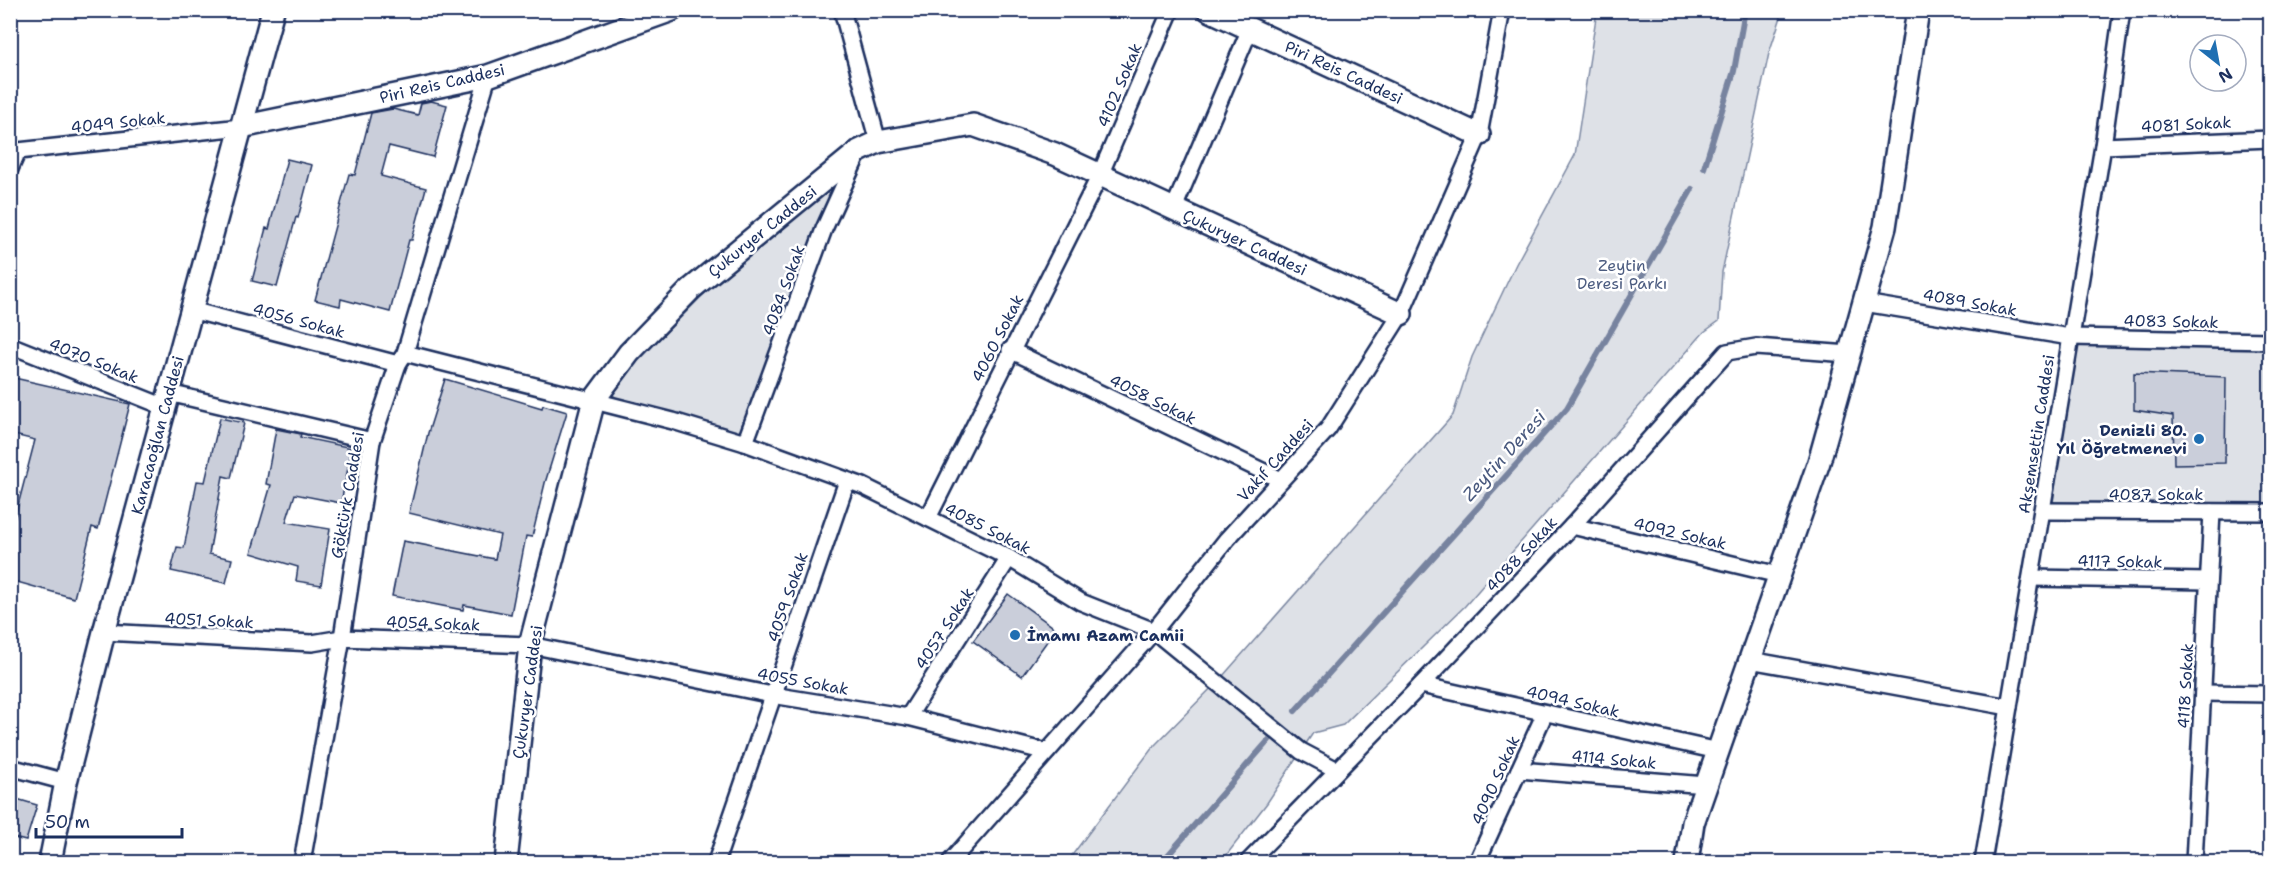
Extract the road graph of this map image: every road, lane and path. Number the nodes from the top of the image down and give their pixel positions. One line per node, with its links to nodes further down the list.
1 (273, 10): 11 (street, Karacaoğlan Caddesi)
2 (672, 10): 10 (street, Piri Reis Caddesi)
3 (842, 10): 15 (street)
4 (1171, 10): 17 (street, 4102 Sokak)
5 (1209, 10): 9 (street, Piri Reis Caddesi)
6 (1502, 10): 12 (street, Vakıf Caddesi)
7 (1918, 10): 19 (street)
8 (2122, 10): 14 (street, Akşemsettin Caddesi)
9 (1250, 29): 12 (street, Piri Reis Caddesi); 18 (street)
10 (488, 76): 11 (street, Piri Reis Caddesi); 27 (street, Göktürk Caddesi)
11 (241, 127): 16 (street, 4049 Sokak); 20 (street, Karacaoğlan Caddesi)
12 (1479, 135): 21 (street, Vakıf Caddesi)
13 (2271, 139): 14 (street, 4081 Sokak)
14 (2103, 146): 22 (street, Akşemsettin Caddesi)
15 (868, 147): 17 (street, Çukuryer Caddesi); 28 (street, Çukuryer Caddesi); 31 (street, 4084 Sokak)
16 (10, 169)
17 (1100, 175): 18 (street, Çukuryer Caddesi); 25 (street, 4060 Sokak)
18 (1174, 208): 21 (street, Çukuryer Caddesi)
19 (1864, 303): 22 (street, 4089 Sokak); 26 (street)
20 (191, 310): 27 (street, 4056 Sokak); 29 (street, Karacaoğlan Caddesi)
21 (1401, 314): 32 (street, Vakıf Caddesi)
22 (2070, 337): 23 (street, 4083 Sokak); 34 (street, Akşemsettin Caddesi)
23 (2271, 341)
24 (10, 345): 29 (street, 4070 Sokak)
25 (1010, 350): 32 (street, 4058 Sokak); 37 (street, 4060 Sokak)
26 (1849, 354): 38 (street, 4088 Sokak); 40 (street)
27 (401, 359): 28 (street, 4056 Sokak); 30 (street, Göktürk Caddesi)
28 (587, 398): 31 (street, 4085 Sokak); 47 (street, Çukuryer Caddesi)
29 (167, 400): 30 (street, 4070 Sokak); 44 (street, Karacaoğlan Caddesi)
30 (372, 441): 45 (street, Göktürk Caddesi)
31 (745, 443): 33 (street, 4085 Sokak)
32 (1281, 480): 43 (street, Vakıf Caddesi)
33 (847, 481): 37 (street, 4085 Sokak); 52 (street, 4059 Sokak)
34 (2042, 511): 35 (street, 4087 Sokak); 41 (street, Akşemsettin Caddesi)
35 (2212, 512): 36 (street, 4087 Sokak); 42 (street, 4118 Sokak)
36 (2271, 512)
37 (928, 518): 39 (street, 4085 Sokak)
38 (1572, 526): 40 (street, 4092 Sokak); 50 (street, 4088 Sokak)
39 (1010, 558): 43 (street, 4085 Sokak); 56 (street, 4057 Sokak)
40 (1779, 575): 49 (street)
41 (2031, 578): 42 (street, 4117 Sokak); 54 (street, Akşemsettin Caddesi)
42 (2208, 581): 51 (street, 4118 Sokak)
43 (1154, 631): 58 (street, Vakıf Caddesi); 60 (street, 4085 Sokak)
44 (104, 632): 46 (street, 4051 Sokak); 62 (street, Karacaoğlan Caddesi)
45 (342, 638): 46 (street, 4054 Sokak); 47 (street, 4054 Sokak); 65 (street, Göktürk Caddesi)
46 (312, 643)
47 (530, 645): 48 (street, 4054 Sokak); 66 (street, Çukuryer Caddesi)
48 (552, 650): 52 (street, 4055 Sokak)
49 (1750, 660): 54 (street); 57 (street)
50 (1421, 685): 55 (street, 4094 Sokak); 60 (street, 4088 Sokak)
51 (2203, 693): 53 (street); 73 (street, 4118 Sokak)
52 (772, 694): 56 (street, 4055 Sokak); 67 (street, 4059 Sokak)
53 (2271, 694)
54 (2009, 707): 72 (street, Akşemsettin Caddesi)
55 (1545, 713): 57 (street, 4094 Sokak); 61 (street, 4090 Sokak)
56 (908, 717): 58 (street, 4055 Sokak)
57 (1718, 751): 63 (street)
58 (1047, 752): 68 (street, Vakıf Caddesi)
59 (10, 767): 62 (street)
60 (1337, 770): 69 (street, 4088 Sokak)
61 (1519, 770): 63 (street, 4114 Sokak); 70 (street, 4090 Sokak)
62 (66, 782): 64 (street, Karacaoğlan Caddesi)
63 (1707, 784): 71 (street)
64 (50, 862)
65 (302, 862)
66 (506, 862)
67 (716, 862)
68 (950, 862)
69 (1248, 862)
70 (1477, 862)
71 (1687, 862)
72 (1983, 862)
73 (2194, 862)

